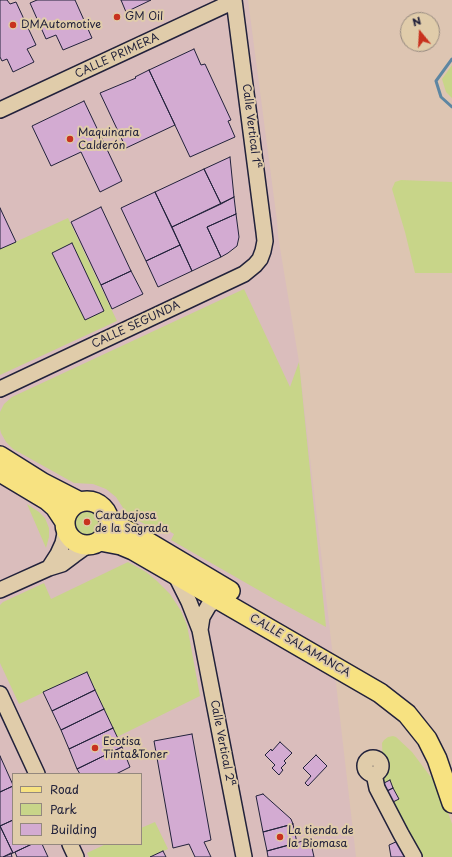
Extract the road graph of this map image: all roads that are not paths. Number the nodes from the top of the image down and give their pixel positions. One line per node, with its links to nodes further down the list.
1 (234, 0): 2 (street, CALLE PRIMERA); 3 (street, Calle Vertical 1ª)
2 (0, 110)
3 (263, 251): 4 (street, CALLE SEGUNDA)
4 (0, 389)
5 (0, 456): 7 (main road)
6 (0, 472): 9 (main road)
7 (80, 502): 8 (main road); 9 (main road)
8 (109, 519): 10 (main road); 16 (main road, CALLE SALAMANCA)
9 (65, 526): 10 (main road); 11 (street)
10 (94, 543): 11 (street); 12 (main road, CALLE SALAMANCA)
11 (49, 568): 13 (street)
12 (175, 574): 14 (main road, CALLE SALAMANCA); 15 (street, Calle Vertical 2ª)
13 (0, 590)
14 (218, 599): 15 (street, Calle Vertical 2ª); 16 (main road, CALLE SALAMANCA)
15 (200, 630): 25 (street, Calle Vertical 2ª)
16 (319, 652): 17 (main road, CALLE SALAMANCA)
17 (372, 681): 19 (main road, CALLE SALAMANCA); 22 (main road, CALLE SALAMANCA)
18 (0, 694): 20 (street)
19 (452, 770)
20 (37, 773)
21 (374, 774): 26 (street)
22 (452, 803)
23 (70, 845): 24 (street)
24 (76, 857)
25 (244, 857)
26 (414, 857)

